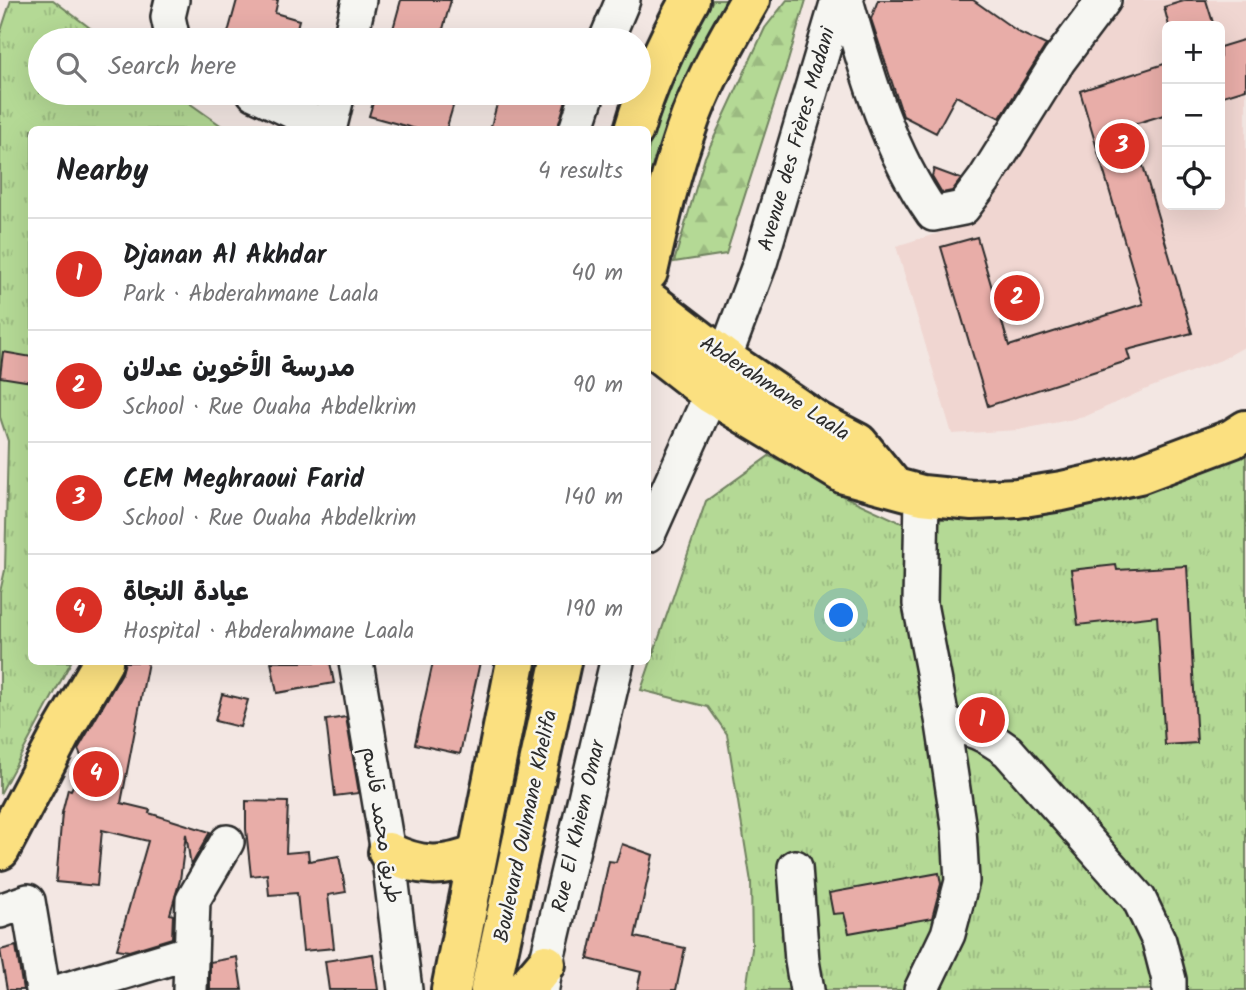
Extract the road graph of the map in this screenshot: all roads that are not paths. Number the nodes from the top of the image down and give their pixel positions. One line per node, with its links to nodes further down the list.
1 (173, 0): 9 (street)
2 (359, 0): 10 (street)
3 (623, 0): 11 (street)
4 (690, 0): 12 (main road)
5 (750, 0): 21 (main road)
6 (838, 0): 24 (street, Avenue des Frères Madani)
7 (846, 0): 8 (street)
8 (1104, 0)
9 (170, 28)
10 (353, 28)
11 (611, 28)
12 (651, 80)
13 (279, 105): 17 (street)
14 (335, 105): 18 (street)
15 (584, 105): 19 (street)
16 (641, 105): 20 (main road)
17 (319, 126)
18 (330, 126)
19 (577, 126)
20 (635, 126)
21 (651, 259)
22 (651, 302): 24 (main road, Abderahmane Laala)
23 (651, 347): 25 (main road, Abderahmane Laala)
24 (725, 359): 25 (street); 27 (main road, Abderahmane Laala)
25 (711, 394): 27 (main road, Abderahmane Laala); 28 (street)
26 (1246, 430): 27 (main road, Abderahmane Laala)
27 (907, 490): 34 (street)
28 (651, 528)
29 (101, 665): 36 (main road)
30 (357, 665): 37 (street, طريق محمد قاسم)
31 (515, 665): 38 (main road, Boulevard Oulmane Khelifa)
32 (560, 665): 48 (main road, Boulevard Oulmane Khelifa)
33 (616, 665): 42 (street, Rue El Khiem Omar)
34 (943, 724): 50 (street); 51 (street)
35 (227, 842): 41 (street)
36 (0, 850)
37 (388, 852): 38 (main road); 46 (street, طريق محمد قاسم)
38 (476, 855): 47 (main road, Boulevard Oulmane Khelifa)
39 (795, 867): 49 (street)
40 (0, 911): 43 (street)
41 (191, 952): 44 (street); 45 (street)
42 (537, 981)
43 (43, 990)
44 (64, 990)
45 (190, 990)
46 (405, 990)
47 (451, 990)
48 (490, 990)
49 (807, 990)
50 (921, 990)
51 (1169, 990)

